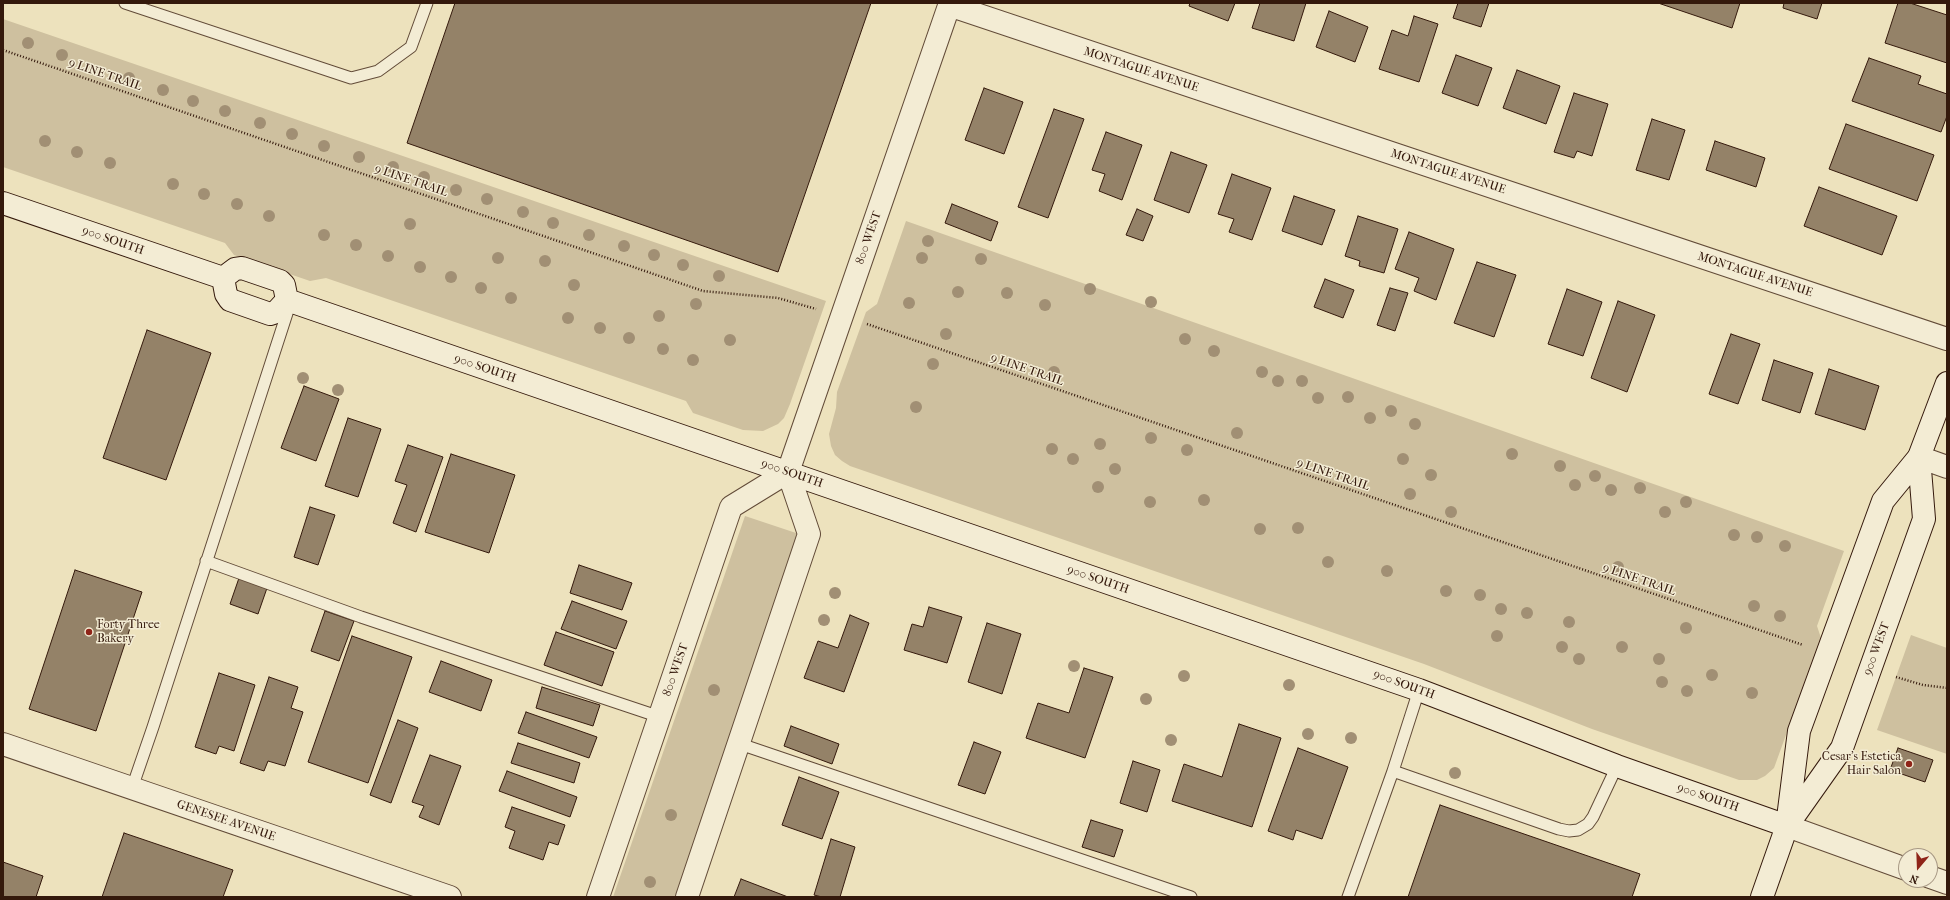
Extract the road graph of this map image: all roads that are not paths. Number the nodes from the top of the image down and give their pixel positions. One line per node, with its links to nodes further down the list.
1 (125, 3): 2 (lane)
2 (427, 3)
3 (949, 4): 7 (street, MONTAGUE AVENUE); 11 (street, 800 WEST)
4 (3, 203): 5 (street, 900 SOUTH)
5 (223, 278): 6 (street); 6 (street)
6 (289, 301): 11 (street, 900 SOUTH); 12 (lane)
7 (1947, 339)
8 (1947, 383): 9 (street, 900 WEST)
9 (1919, 457): 10 (street); 20 (street, 900 WEST); 20 (street, 900 WEST)
10 (1947, 467)
11 (788, 472): 13 (street, 900 SOUTH); 14 (street, 800 WEST); 16 (street)
12 (206, 561): 14 (lane); 19 (lane)
13 (1419, 690): 17 (street, 900 SOUTH); 18 (lane)
14 (660, 717): 23 (street, 800 WEST)
15 (3, 744): 19 (street, GENESEE AVENUE)
16 (740, 744): 24 (street); 25 (lane)
17 (1617, 766): 18 (lane); 20 (street, 900 SOUTH)
18 (1393, 771): 26 (lane)
19 (132, 788): 22 (street, GENESEE AVENUE)
20 (1787, 826): 21 (street, 900 SOUTH); 27 (street, 900 WEST)
21 (1898, 865)
22 (450, 897)
23 (598, 897)
24 (687, 897)
25 (1191, 897)
26 (1348, 897)
27 (1762, 897)

